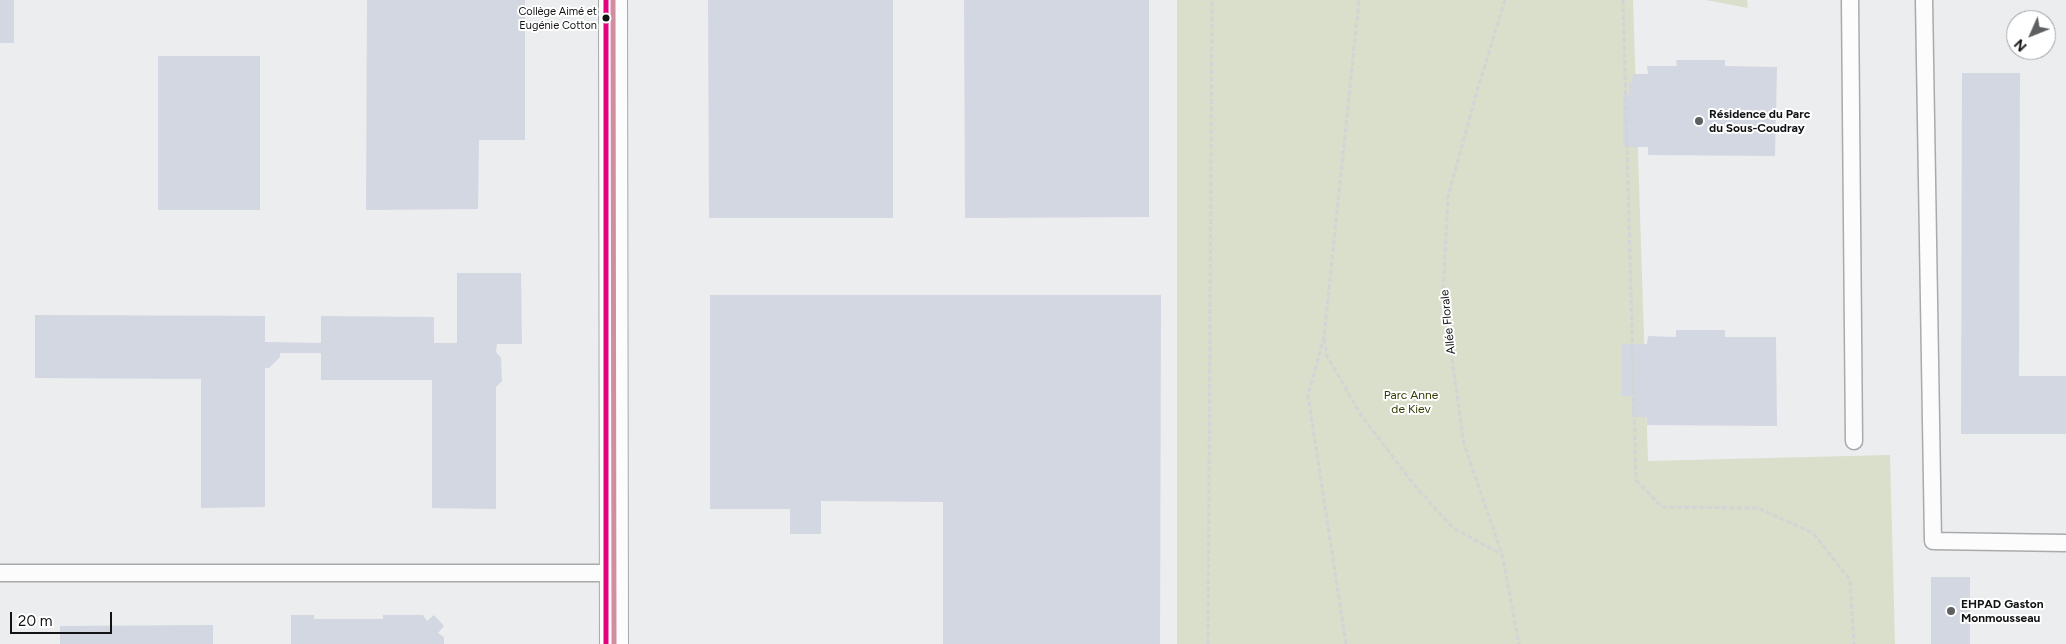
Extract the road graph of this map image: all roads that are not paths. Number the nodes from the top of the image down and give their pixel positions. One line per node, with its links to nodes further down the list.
1 (614, 0): 7 (street)
2 (1850, 0): 4 (lane)
3 (1924, 0): 5 (lane)
4 (1854, 441)
5 (2066, 543)
6 (0, 572): 7 (lane)
7 (614, 572): 8 (street)
8 (614, 644)

